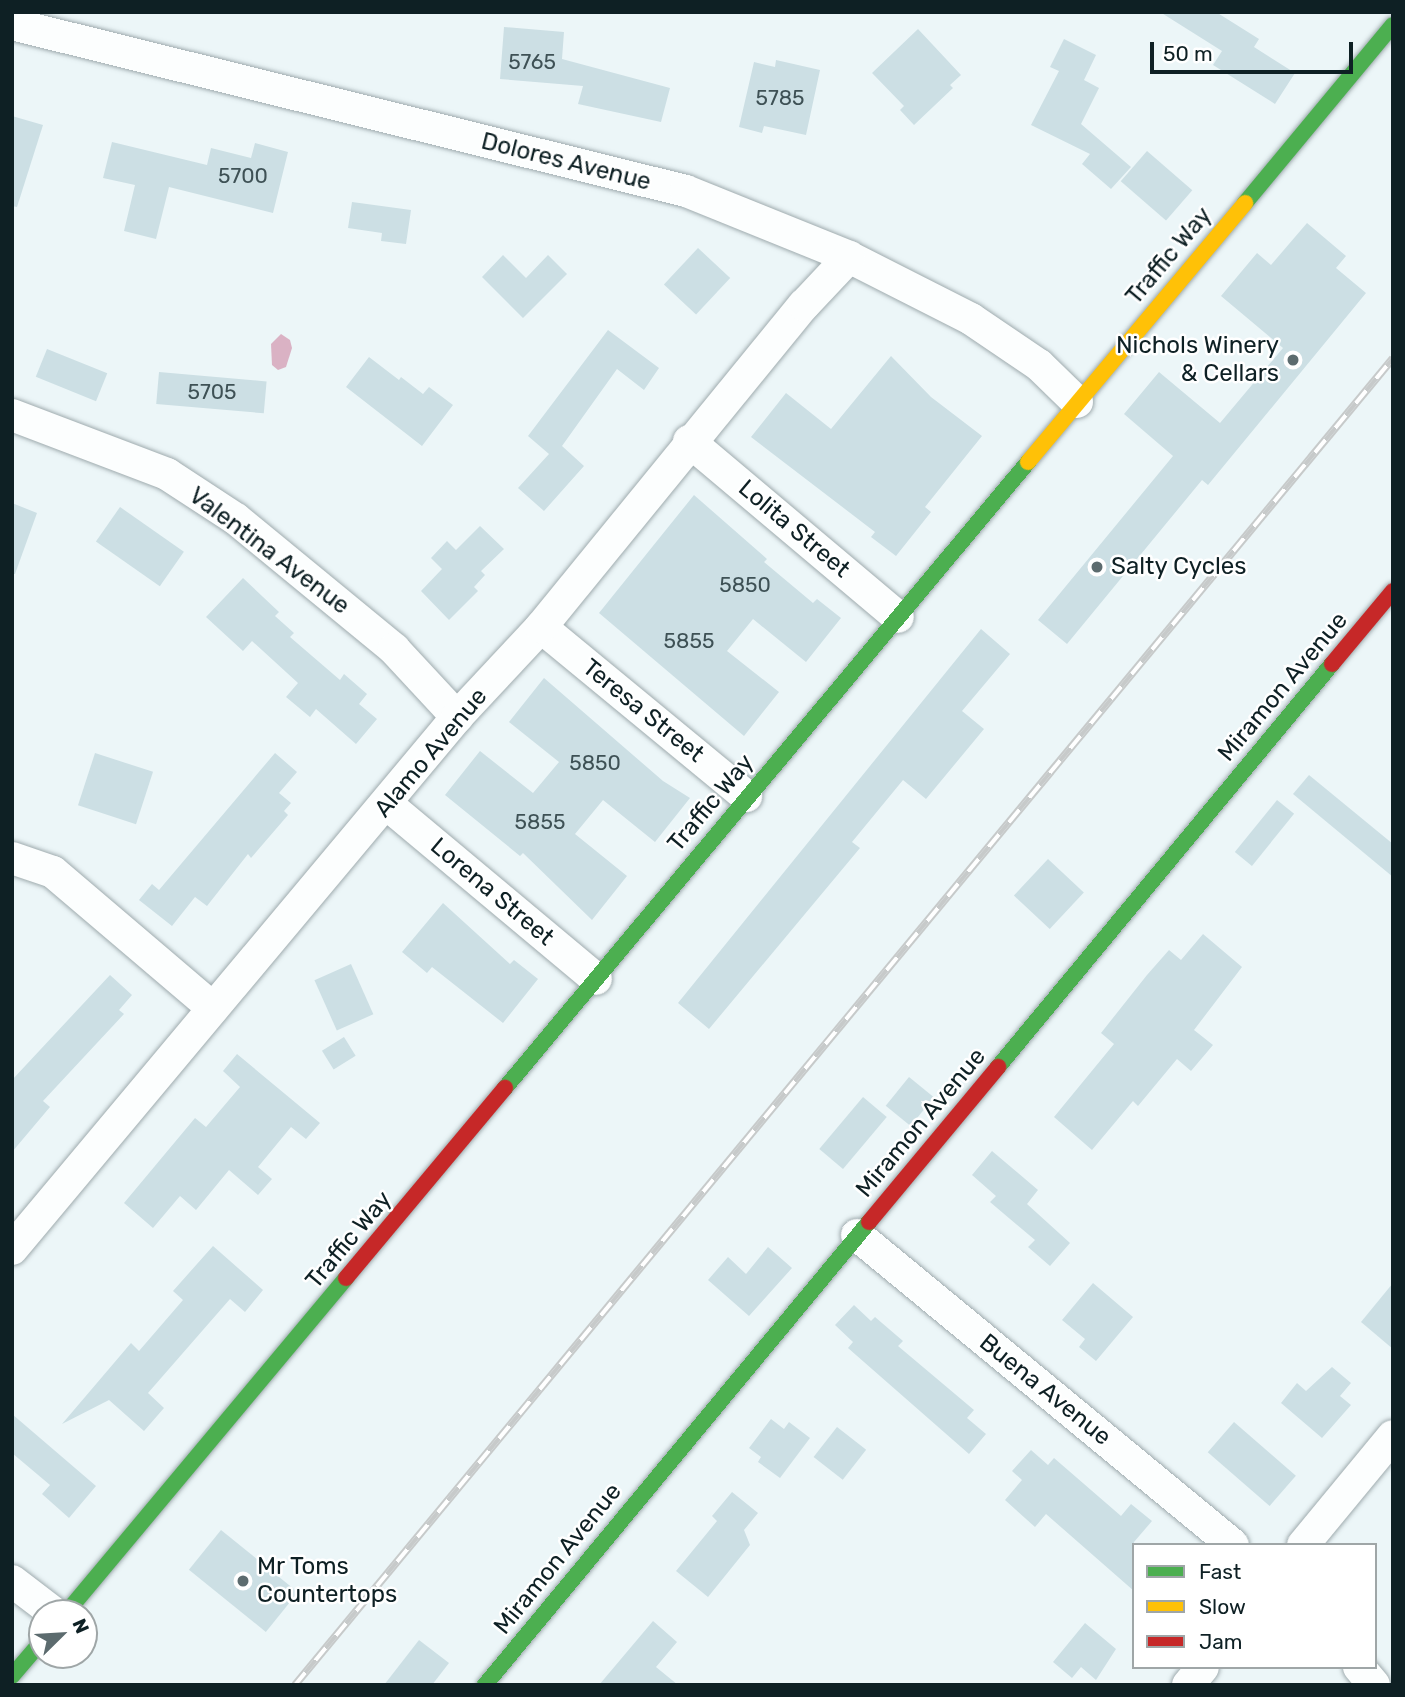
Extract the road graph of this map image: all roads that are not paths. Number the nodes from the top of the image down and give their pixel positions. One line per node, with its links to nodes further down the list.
1 (12, 24): 3 (street, Dolores Avenue)
2 (1393, 25): 4 (street, Traffic Way)
3 (849, 257): 4 (street, Dolores Avenue); 6 (street, Alamo Avenue)
4 (1077, 402): 8 (street, Traffic Way)
5 (12, 415): 10 (street, Valentina Avenue)
6 (690, 441): 8 (street, Lolita Street); 9 (street, Alamo Avenue)
7 (1390, 601): 16 (street, Miramon Avenue)
8 (898, 617): 11 (street, Traffic Way)
9 (541, 627): 10 (street, Alamo Avenue); 11 (street, Teresa Street)
10 (457, 717): 12 (street, Alamo Avenue)
11 (746, 796): 14 (street, Traffic Way)
12 (388, 805): 14 (street, Lorena Street); 15 (street, Alamo Avenue)
13 (12, 858): 15 (street)
14 (596, 979): 23 (street, Traffic Way)
15 (213, 1008): 17 (street, Alamo Avenue)
16 (857, 1235): 19 (street, Buena Avenue); 28 (street, Miramon Avenue)
17 (12, 1249)
18 (1393, 1436): 20 (street)
19 (1231, 1543)
20 (1305, 1543)
21 (12, 1581): 22 (street)
22 (36, 1599)
23 (78, 1599)
24 (28, 1657): 27 (street)
25 (1201, 1669): 29 (street)
26 (1361, 1669): 30 (street)
27 (12, 1676)
28 (485, 1685)
29 (1188, 1685)
30 (1374, 1685)

